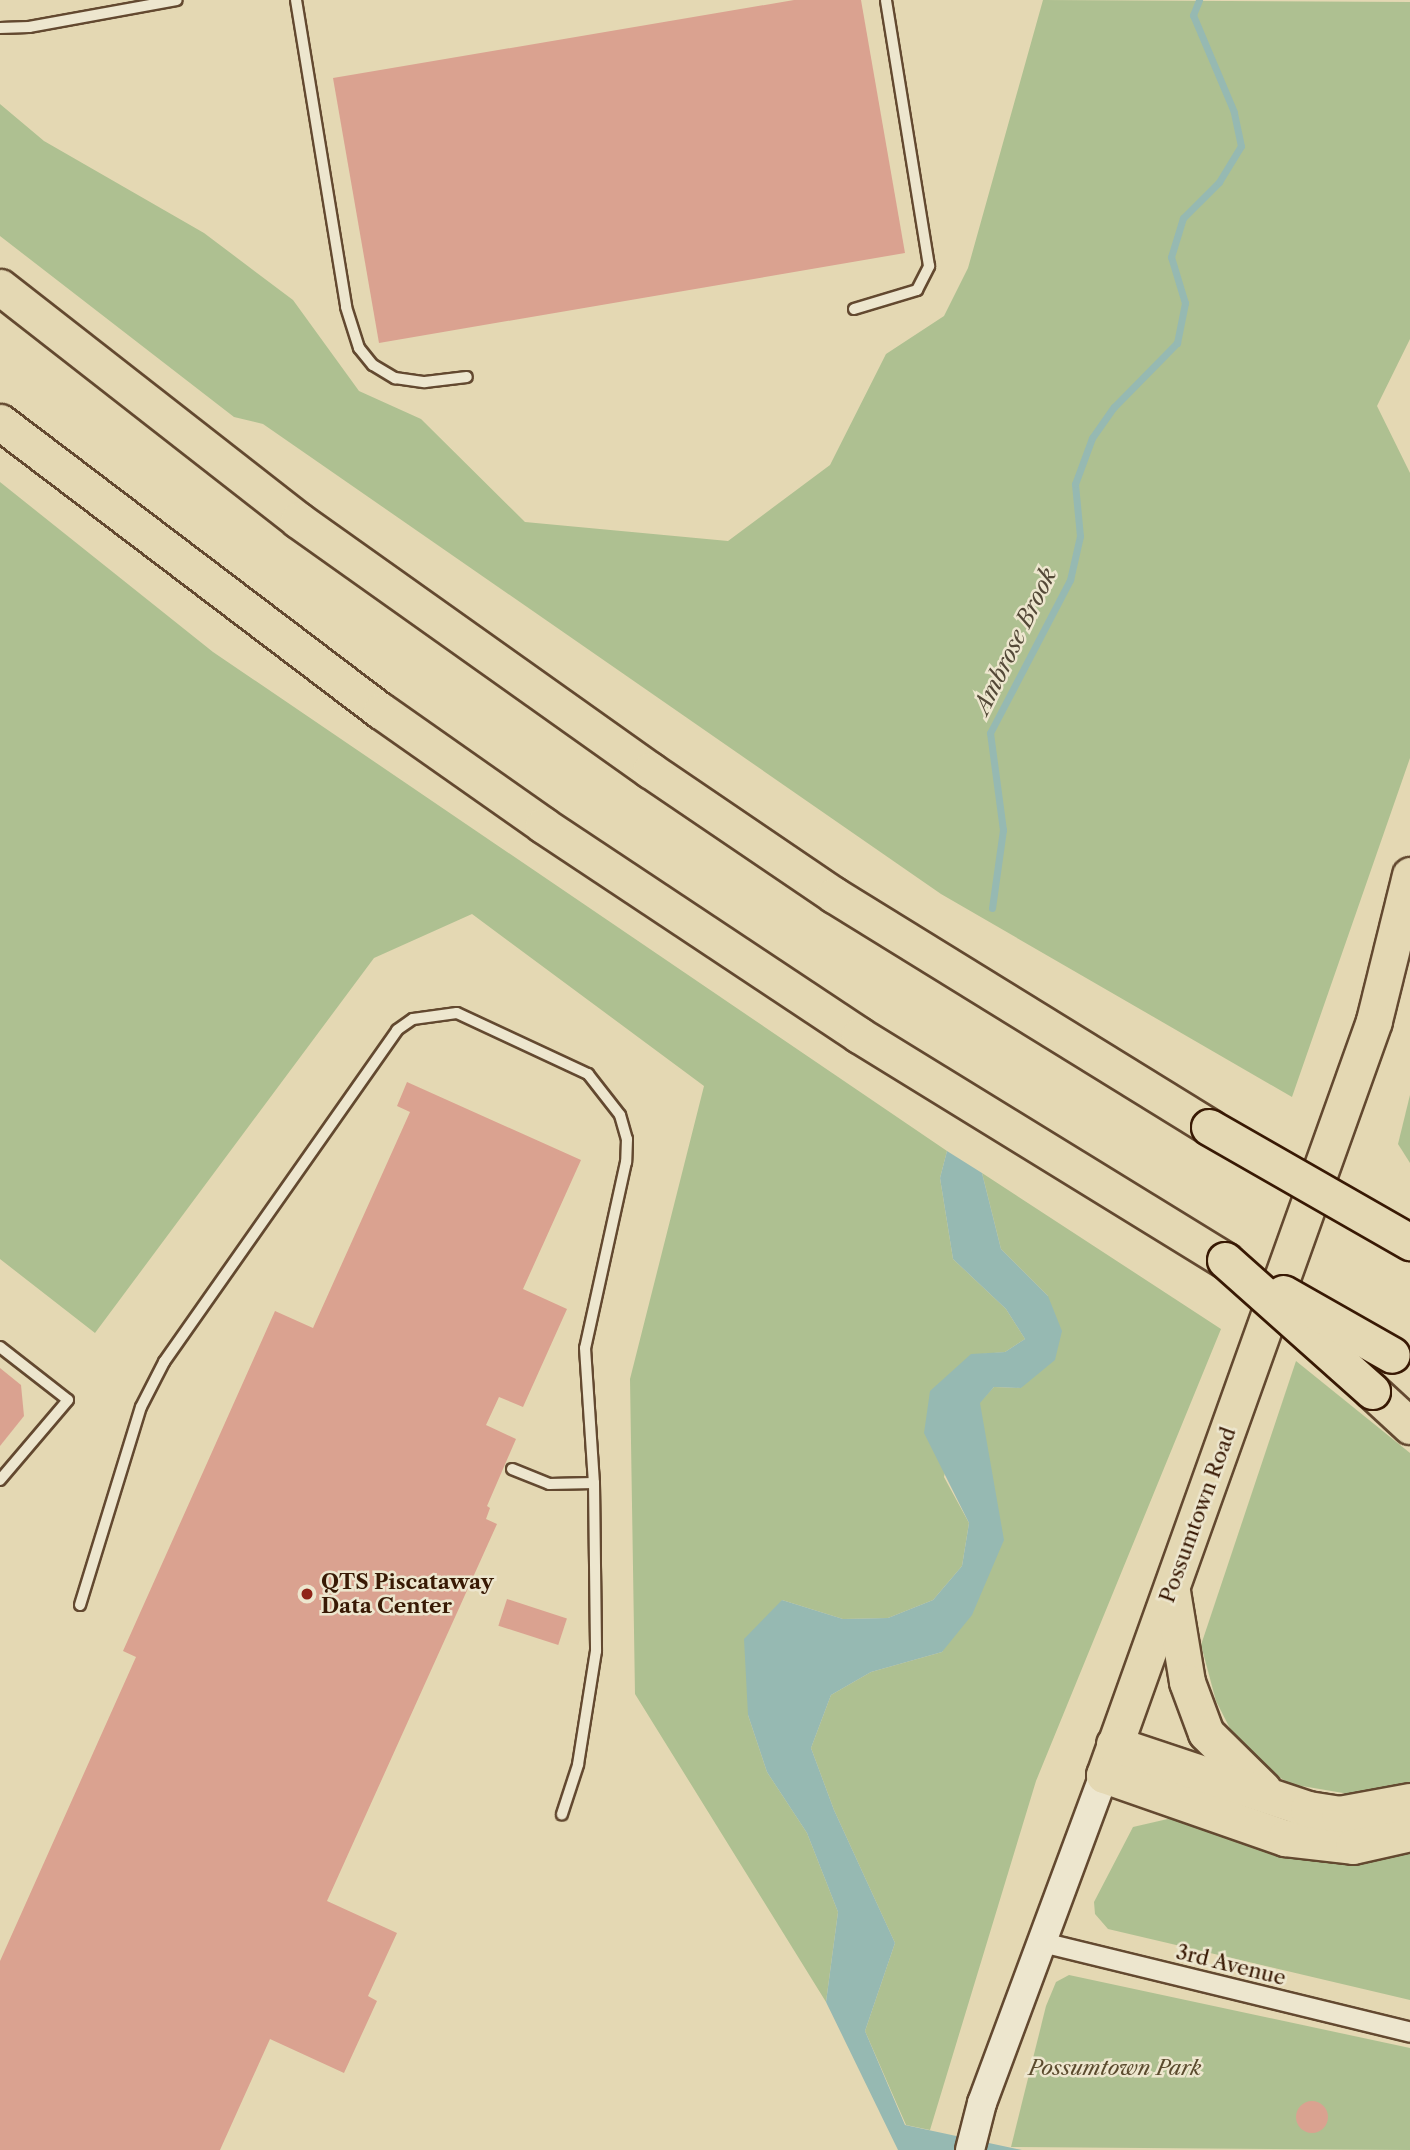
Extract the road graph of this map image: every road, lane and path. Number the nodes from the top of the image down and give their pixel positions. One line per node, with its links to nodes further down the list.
1 (177, 0): 4 (lane)
2 (296, 0): 7 (lane)
3 (886, 0): 6 (lane)
4 (0, 28)
5 (0, 287): 10 (highway, bridge)
6 (854, 309)
7 (467, 377)
8 (0, 422): 11 (highway)
9 (1410, 875): 18 (highway, Possumtown Road)
10 (1410, 1242)
11 (1225, 1260): 13 (highway, bridge); 14 (highway, bridge)
12 (0, 1347): 16 (lane)
13 (1401, 1359)
14 (1410, 1426)
15 (512, 1469): 17 (lane)
16 (0, 1480)
17 (594, 1483): 19 (lane); 23 (lane)
18 (1172, 1591): 20 (highway, Possumtown Road); 21 (highway)
19 (80, 1605)
20 (1109, 1759): 21 (highway); 24 (highway); 25 (main road, Possumtown Road)
21 (1274, 1798): 22 (highway)
22 (1410, 1801)
23 (562, 1814)
24 (1410, 1832)
25 (1042, 1942): 26 (street, 3rd Avenue); 27 (main road, Possumtown Road)
26 (1410, 2032)
27 (970, 2150)

